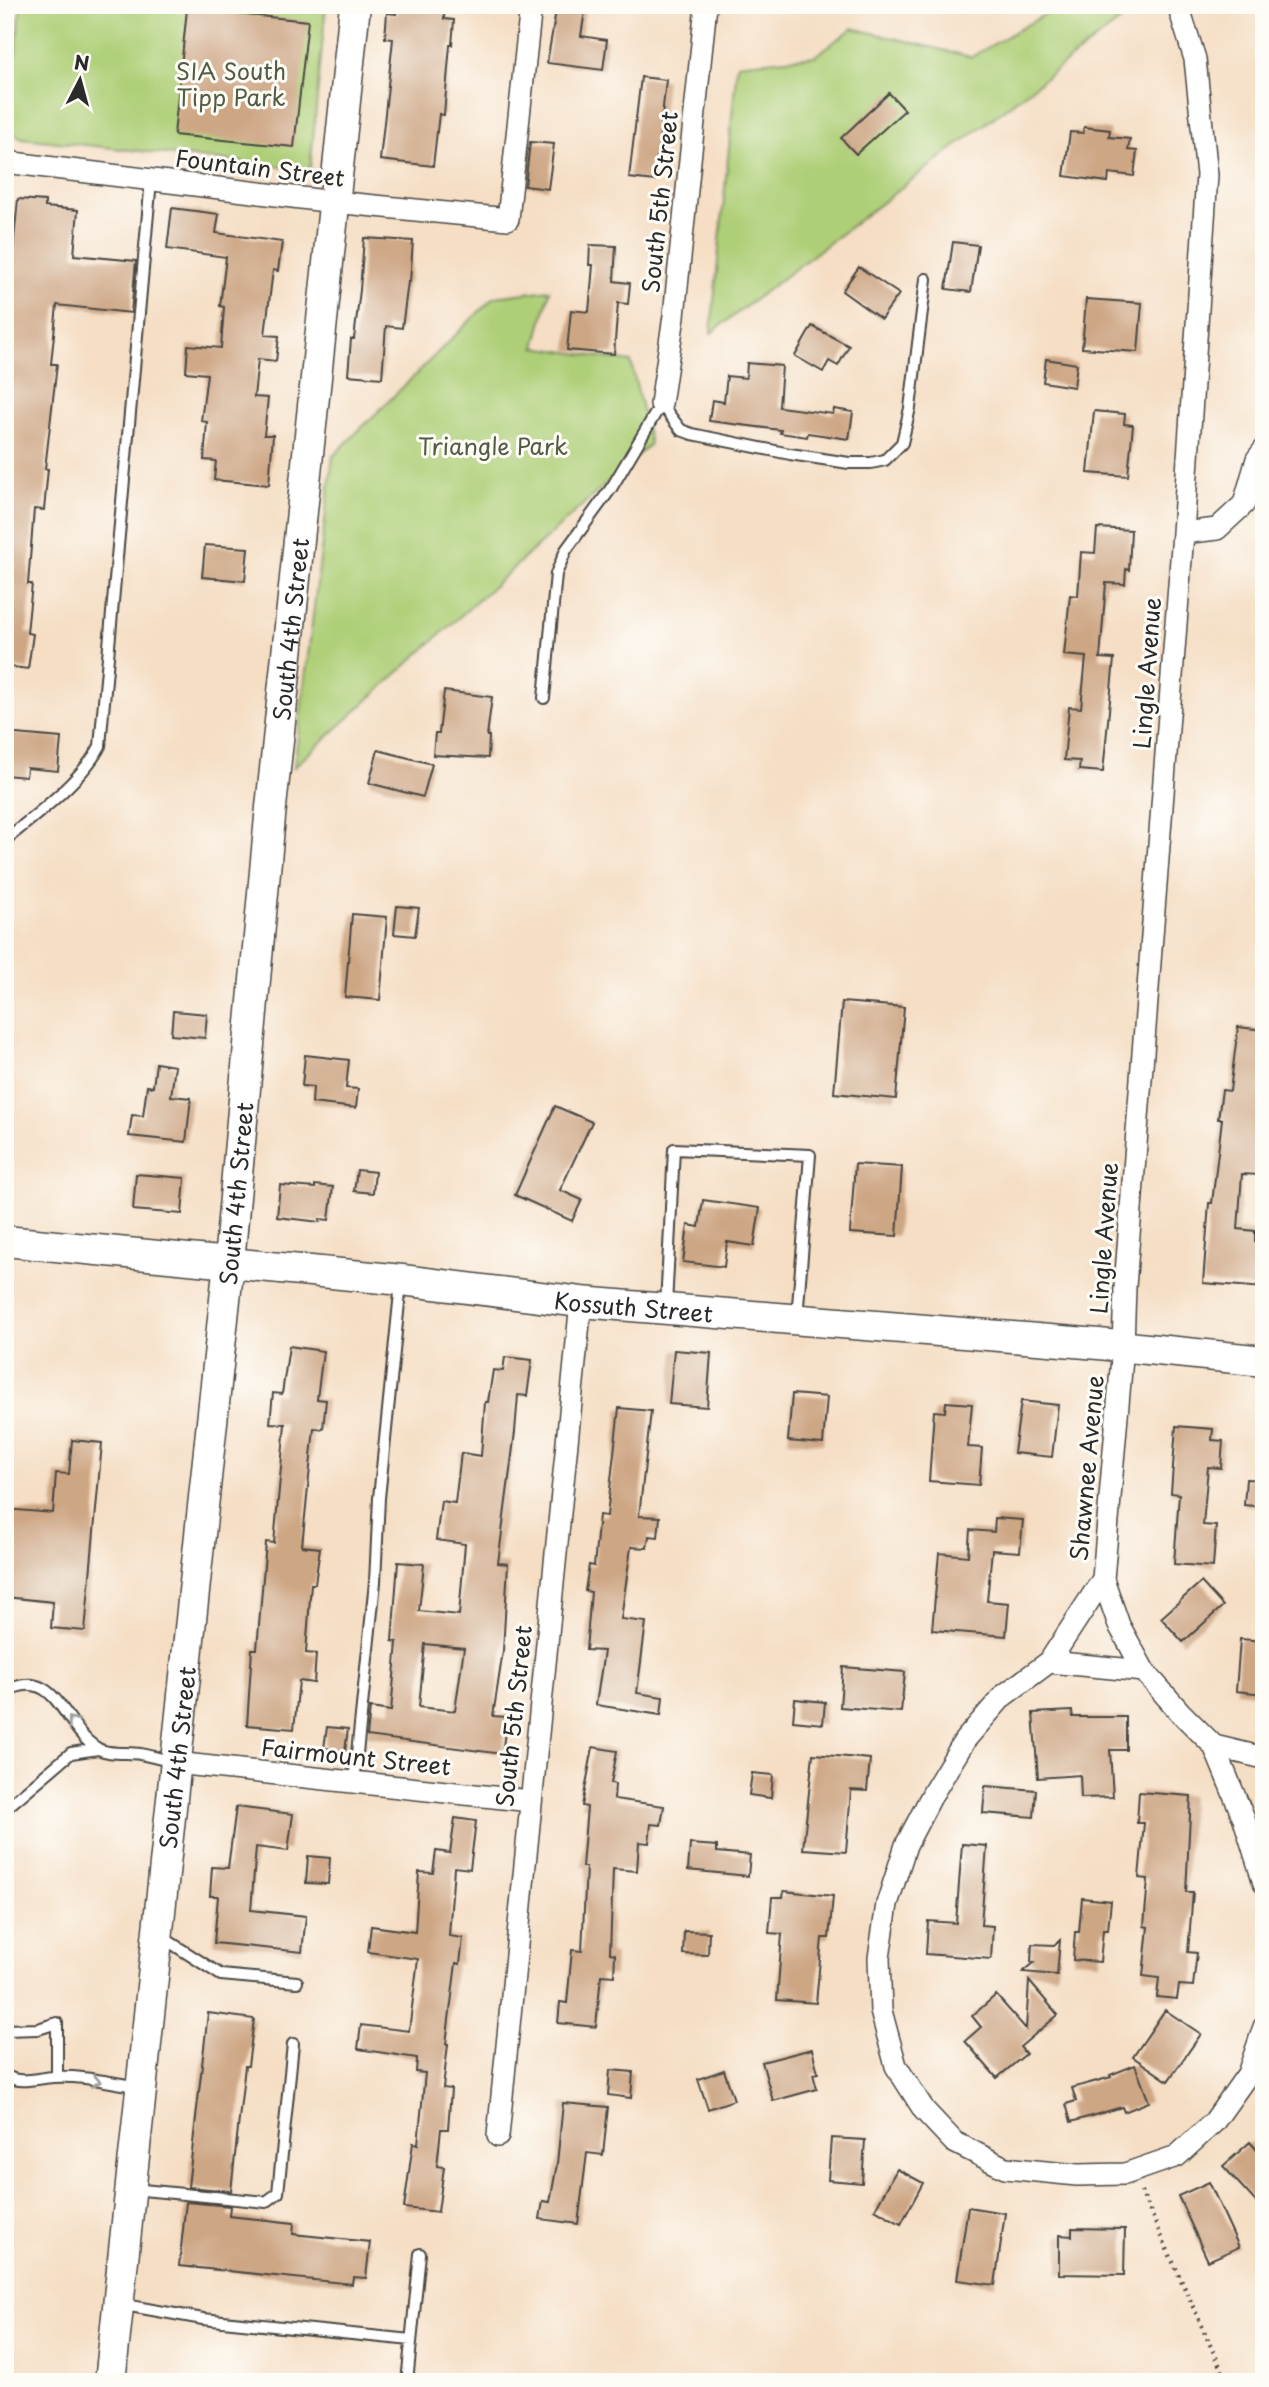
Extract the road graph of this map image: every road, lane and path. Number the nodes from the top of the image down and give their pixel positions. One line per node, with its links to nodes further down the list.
1 (355, 5): 7 (main road, South 4th Street)
2 (531, 5): 7 (street, Fountain Street)
3 (706, 5): 9 (street, South 5th Street)
4 (1178, 5): 11 (street, Lingle Avenue)
5 (5, 163): 6 (street, Fountain Street)
6 (151, 180): 7 (street, Fountain Street); 13 (lane)
7 (334, 202): 15 (main road, South 4th Street)
8 (926, 279): 9 (lane)
9 (661, 404): 12 (lane)
10 (1264, 450): 11 (street)
11 (1183, 533): 20 (street, Lingle Avenue)
12 (544, 698)
13 (5, 840)
14 (5, 1241): 15 (main road, Kossuth Street)
15 (229, 1262): 16 (main road, Kossuth Street); 29 (main road, South 4th Street)
16 (401, 1280): 17 (main road, Kossuth Street); 30 (lane)
17 (581, 1302): 18 (main road, Kossuth Street); 31 (street, South 5th Street)
18 (666, 1309): 19 (main road, Kossuth Street); 19 (lane)
19 (797, 1320): 20 (main road, Kossuth Street)
20 (1123, 1346): 21 (main road, Kossuth Street); 22 (street, Shawnee Avenue)
21 (1264, 1362)
22 (1103, 1579): 23 (street, Shawnee Avenue); 24 (street)
23 (1049, 1662): 24 (street); 43 (street, Shawnee Avenue)
24 (1144, 1671): 26 (street)
25 (5, 1692): 27 (lane, one-way to 25)
26 (1214, 1746): 28 (street); 33 (street)
27 (98, 1749): 29 (lane); 32 (lane)
28 (1264, 1758)
29 (175, 1763): 30 (street, Fairmount Street); 34 (main road, South 4th Street)
30 (354, 1782): 31 (street, Fairmount Street)
31 (531, 1801): 42 (street, South 5th Street)
32 (5, 1809)
33 (1264, 1883)
34 (157, 1934): 35 (lane); 41 (main road, South 4th Street)
35 (297, 1982)
36 (1264, 2027): 43 (street, Shawnee Avenue)
37 (5, 2029): 40 (lane)
38 (293, 2044): 44 (lane)
39 (5, 2075): 40 (lane)
40 (57, 2077): 41 (lane, one-way to 41)
41 (140, 2087): 44 (main road, South 4th Street)
42 (498, 2136)
43 (1131, 2171): 50 (path)
44 (130, 2188): 46 (main road, South 4th Street)
45 (420, 2254): 47 (lane)
46 (118, 2304): 47 (lane); 48 (main road, South 4th Street)
47 (411, 2340): 49 (lane)
48 (110, 2382)
49 (407, 2382)
50 (1227, 2382)

